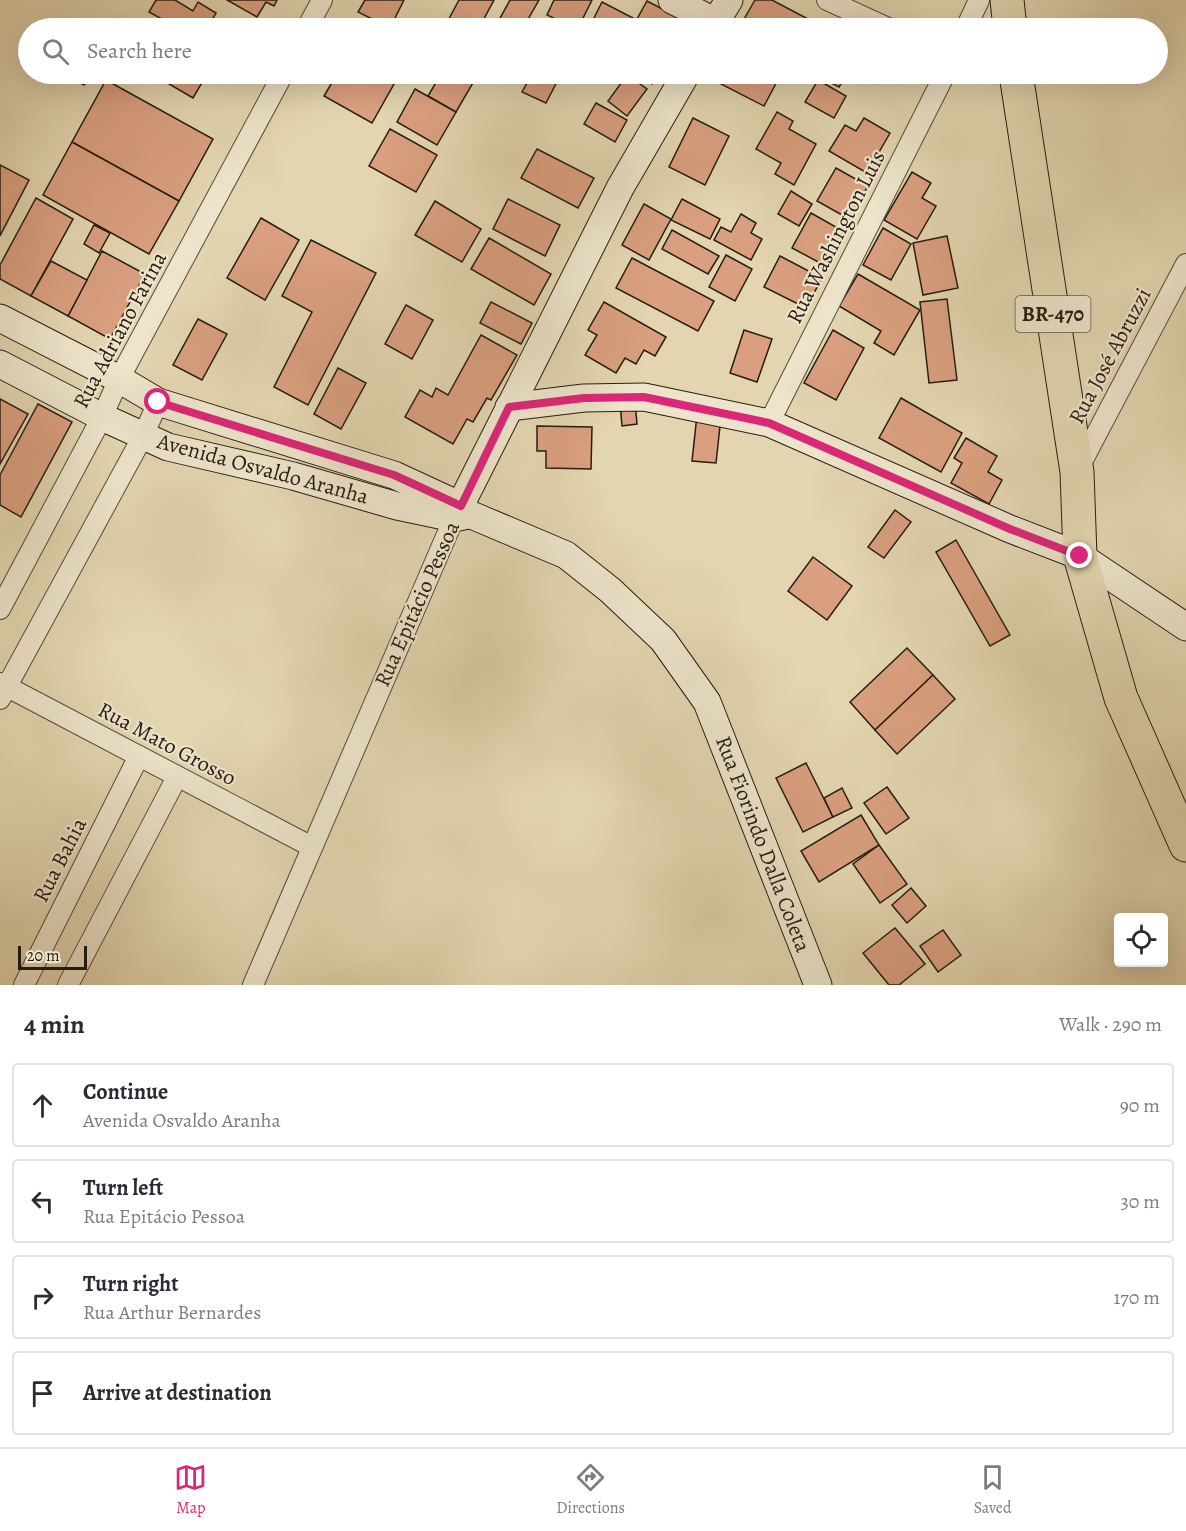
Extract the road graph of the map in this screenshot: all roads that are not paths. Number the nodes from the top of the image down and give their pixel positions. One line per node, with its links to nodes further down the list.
1 (322, 0): 7 (street)
2 (672, 0): 6 (main road)
3 (827, 0): 8 (street)
4 (979, 0): 9 (street)
5 (1006, 0): 10 (highway)
6 (722, 10)
7 (312, 18)
8 (866, 18)
9 (971, 18)
10 (1009, 18)
11 (278, 84): 18 (street, Rua Adriano Farina)
12 (680, 84): 20 (main road, Rua Epitácio Pessoa)
13 (940, 84): 21 (street, Rua Washington Luis)
14 (1018, 84): 23 (highway, BR-470)
15 (1186, 264): 23 (street, Rua José Abruzzi)
16 (0, 318): 18 (main road, Avenida Osvaldo Aranha)
17 (0, 364): 18 (main road, Avenida Osvaldo Aranha)
18 (110, 398): 19 (main road, Avenida Osvaldo Aranha); 22 (main road, Avenida Osvaldo Aranha); 26 (street, Rua Adriano Farina)
19 (158, 402): 22 (street); 24 (main road, Avenida Osvaldo Aranha)
20 (509, 407): 21 (main road); 24 (main road, Rua Epitácio Pessoa)
21 (769, 423): 25 (main road)
22 (143, 436): 24 (main road, Avenida Osvaldo Aranha); 28 (street)
23 (1077, 472): 25 (highway, BR-470)
24 (461, 513): 29 (main road, Avenida Osvaldo Aranha); 33 (street, Rua Epitácio Pessoa)
25 (1080, 556): 27 (main road); 32 (highway, BR-470)
26 (0, 609)
27 (1186, 627)
28 (2, 690): 30 (street, Rua Mato Grosso)
29 (707, 702): 37 (main road, Rua Fiorindo Dalla Coleta)
30 (139, 756): 31 (street, Rua Mato Grosso); 34 (street, Rua Bahia)
31 (177, 777): 33 (street, Rua Mato Grosso); 35 (street)
32 (1186, 844)
33 (312, 847): 36 (street, Rua Epitácio Pessoa)
34 (24, 985)
35 (68, 985)
36 (253, 985)
37 (818, 985)

